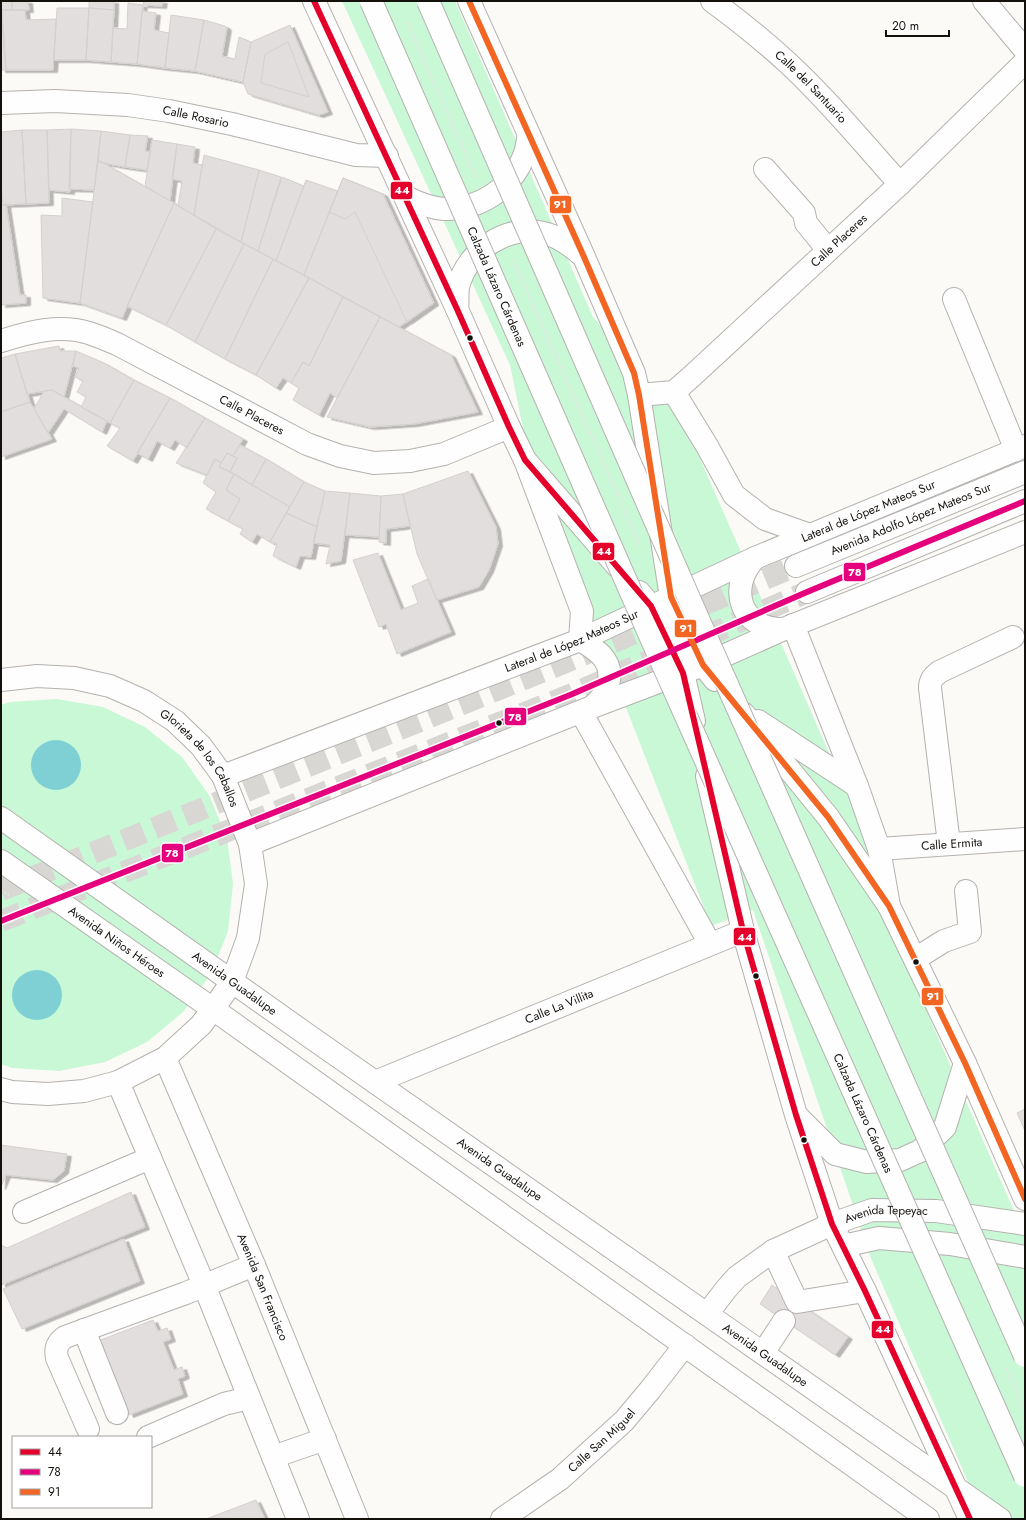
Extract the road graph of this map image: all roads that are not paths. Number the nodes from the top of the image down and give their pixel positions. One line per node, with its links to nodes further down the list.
1 (314, 1): 11 (main road)
2 (371, 1): 86 (main road, Calzada Lázaro Cárdenas, bridge)
3 (428, 1): 79 (main road, bridge)
4 (469, 1): 10 (main road)
5 (712, 1): 13 (main road, Calle del Santuario)
6 (984, 1): 7 (main road)
7 (1025, 50)
8 (1025, 62): 13 (main road, Calle Placeres)
9 (1, 103): 11 (main road, Calle Rosario)
10 (529, 135): 14 (main road); 16 (main road)
11 (387, 156): 14 (main road)
12 (765, 169): 15 (main road)
13 (900, 184): 15 (main road, Calle Placeres)
14 (406, 197): 18 (main road)
15 (828, 250): 20 (main road, Calle Placeres)
16 (584, 257): 18 (main road); 21 (main road)
17 (954, 299): 23 (main road)
18 (458, 309): 22 (main road)
19 (1, 341): 22 (main road, Calle Placeres)
20 (674, 392): 21 (main road); 28 (main road)
21 (640, 395): 32 (main road)
22 (508, 427): 24 (main road)
23 (1020, 448): 28 (main road, Lateral de López Mateos Sur)
24 (525, 460): 33 (main road); 36 (main road)
25 (1025, 472): 30 (main road, Avenida Adolfo López Mateos Sur)
26 (1025, 501): 31 (main road)
27 (1025, 532): 34 (main road)
28 (810, 535): 29 (main road, Lateral de López Mateos Sur)
29 (755, 558): 32 (main road, Lateral de López Mateos Sur); 34 (main road)
30 (796, 566)
31 (807, 592)
32 (671, 597): 33 (main road, Lateral de López Mateos Sur); 37 (main road)
33 (651, 606): 36 (main road, Lateral de López Mateos Sur); 38 (main road)
34 (788, 627): 37 (main road); 43 (main road)
35 (1013, 636): 47 (main road)
36 (580, 640): 40 (main road); 42 (main road, Lateral de López Mateos Sur)
37 (703, 666): 38 (main road); 41 (main road)
38 (683, 673): 40 (main road); 52 (main road)
39 (1, 680): 42 (main road, Glorieta de los Caballos)
40 (586, 709): 46 (main road); 53 (main road)
41 (740, 709): 43 (main road); 51 (main road)
42 (223, 776): 46 (main road, Glorieta de los Caballos)
43 (857, 786): 48 (main road)
44 (1, 818): 55 (main road, Avenida Guadalupe)
45 (1025, 839): 47 (main road, Calle Ermita)
46 (250, 844): 55 (main road, Glorieta de los Caballos)
47 (949, 844): 48 (main road, Calle Ermita)
48 (879, 849): 51 (main road)
49 (1, 861): 56 (main road, Avenida Niños Héroes)
50 (966, 891): 54 (main road)
51 (889, 906): 54 (main road)
52 (743, 931): 53 (main road, Calle La Villita); 62 (main road)
53 (710, 944): 60 (main road, Calle La Villita)
54 (915, 959): 58 (main road)
55 (232, 982): 56 (main road, Glorieta de los Caballos); 60 (main road, Avenida Guadalupe)
56 (213, 1009): 57 (main road, Glorieta de los Caballos); 77 (main road)
57 (165, 1058): 59 (main road, Glorieta de los Caballos); 71 (main road, Avenida San Francisco)
58 (965, 1063): 62 (main road); 64 (main road)
59 (118, 1082): 61 (main road, Glorieta de los Caballos); 63 (main road)
60 (375, 1082): 74 (main road, Avenida Guadalupe)
61 (1, 1089)
62 (796, 1115): 66 (main road)
63 (150, 1158): 65 (main road); 72 (main road)
64 (1025, 1199)
65 (24, 1212)
66 (832, 1224): 67 (main road, Avenida Tepeyac); 68 (main road); 69 (main road, Avenida Tepeyac)
67 (1025, 1224)
68 (843, 1246): 70 (main road, Avenida Tepeyac); 73 (main road)
69 (773, 1251): 73 (main road); 74 (main road, Avenida Tepeyac)
70 (1025, 1257)
71 (254, 1265): 72 (main road); 84 (main road, Avenida San Francisco)
72 (204, 1285): 76 (main road); 80 (main road)
73 (865, 1292): 87 (main road)
74 (707, 1314): 78 (main road, Avenida Guadalupe)
75 (784, 1321): 78 (main road)
76 (84, 1330): 81 (main road); 82 (main road)
77 (685, 1345): 88 (main road); 91 (main road, Calle San Miguel)
78 (763, 1353): 87 (main road, Avenida Guadalupe)
79 (1025, 1356)
80 (249, 1398): 83 (main road); 85 (main road)
81 (117, 1413)
82 (88, 1429)
83 (150, 1436)
84 (325, 1439): 85 (main road); 90 (main road, Avenida San Francisco)
85 (272, 1457): 89 (main road)
86 (1025, 1476)
87 (955, 1488): 92 (main road); 93 (main road, Avenida Guadalupe)
88 (922, 1517)
89 (298, 1519)
90 (357, 1519)
91 (502, 1519)
92 (970, 1519)
93 (1000, 1519)

